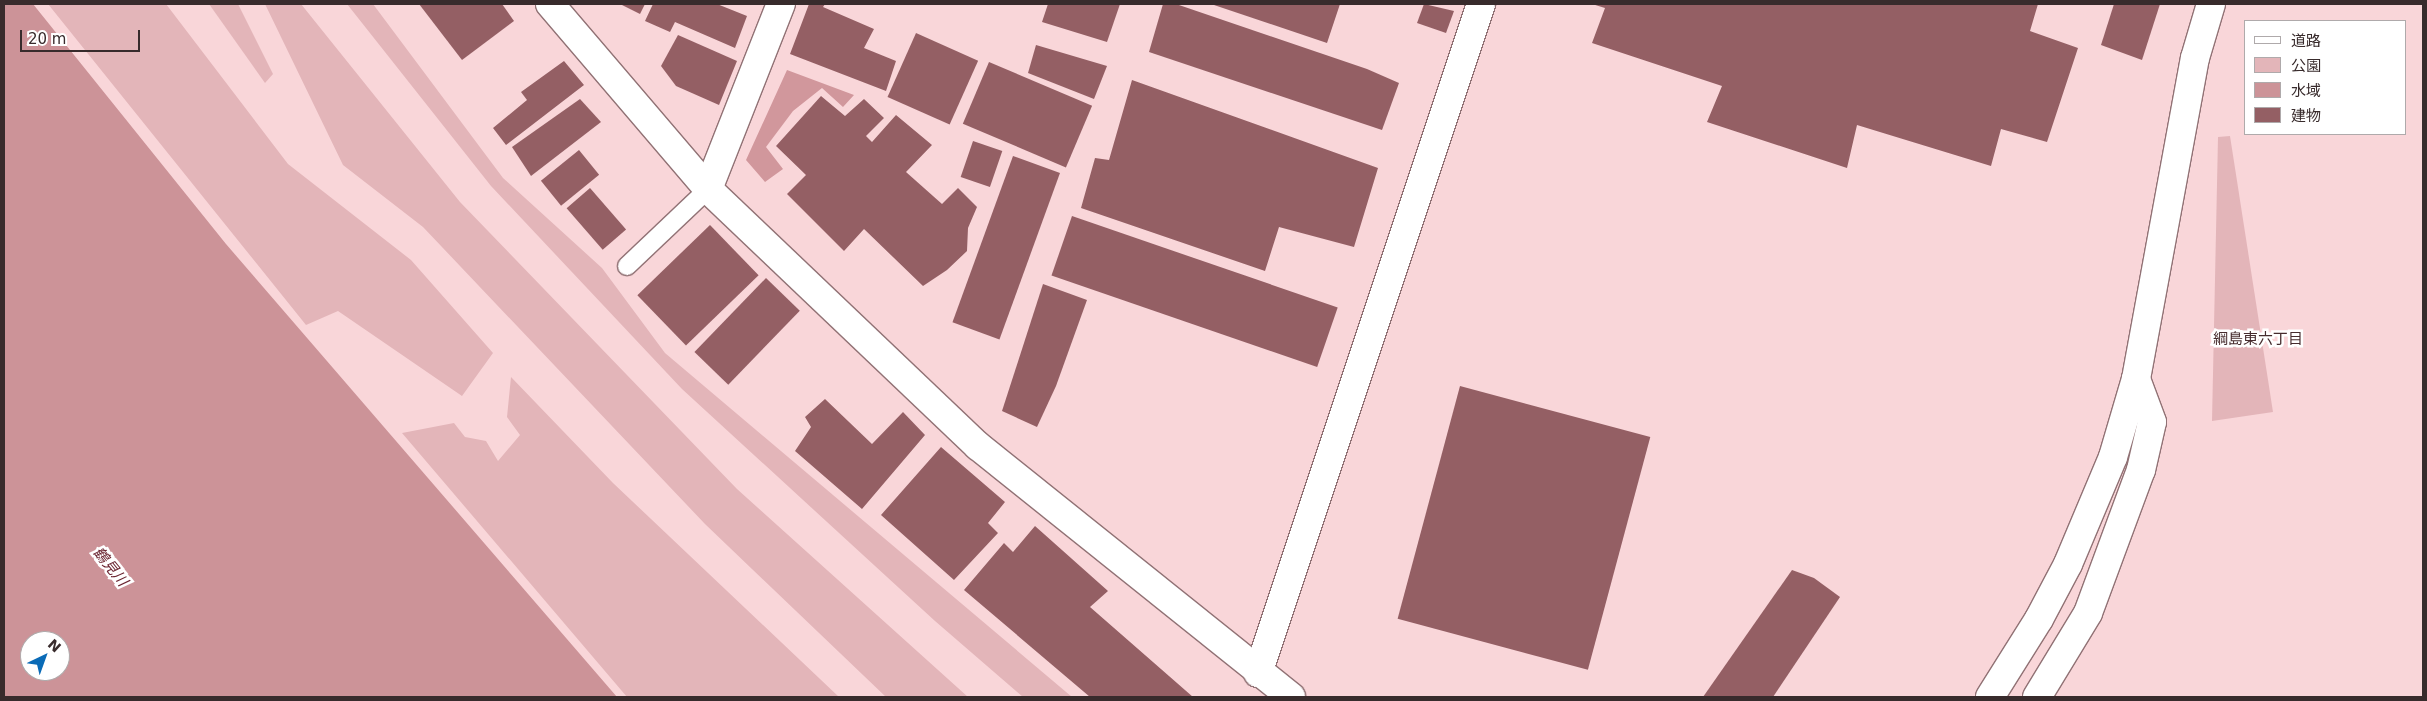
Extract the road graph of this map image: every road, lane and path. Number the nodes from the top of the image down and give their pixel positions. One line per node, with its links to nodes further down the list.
1 (550, 4): 5 (street)
2 (781, 4): 5 (street)
3 (1481, 4): 8 (street)
4 (2211, 4): 7 (street)
5 (708, 189): 6 (lane); 8 (street)
6 (627, 266)
7 (2136, 379): 10 (street); 11 (street)
8 (1258, 673): 9 (street)
9 (1291, 697)
10 (1990, 697)
11 (2037, 697)

